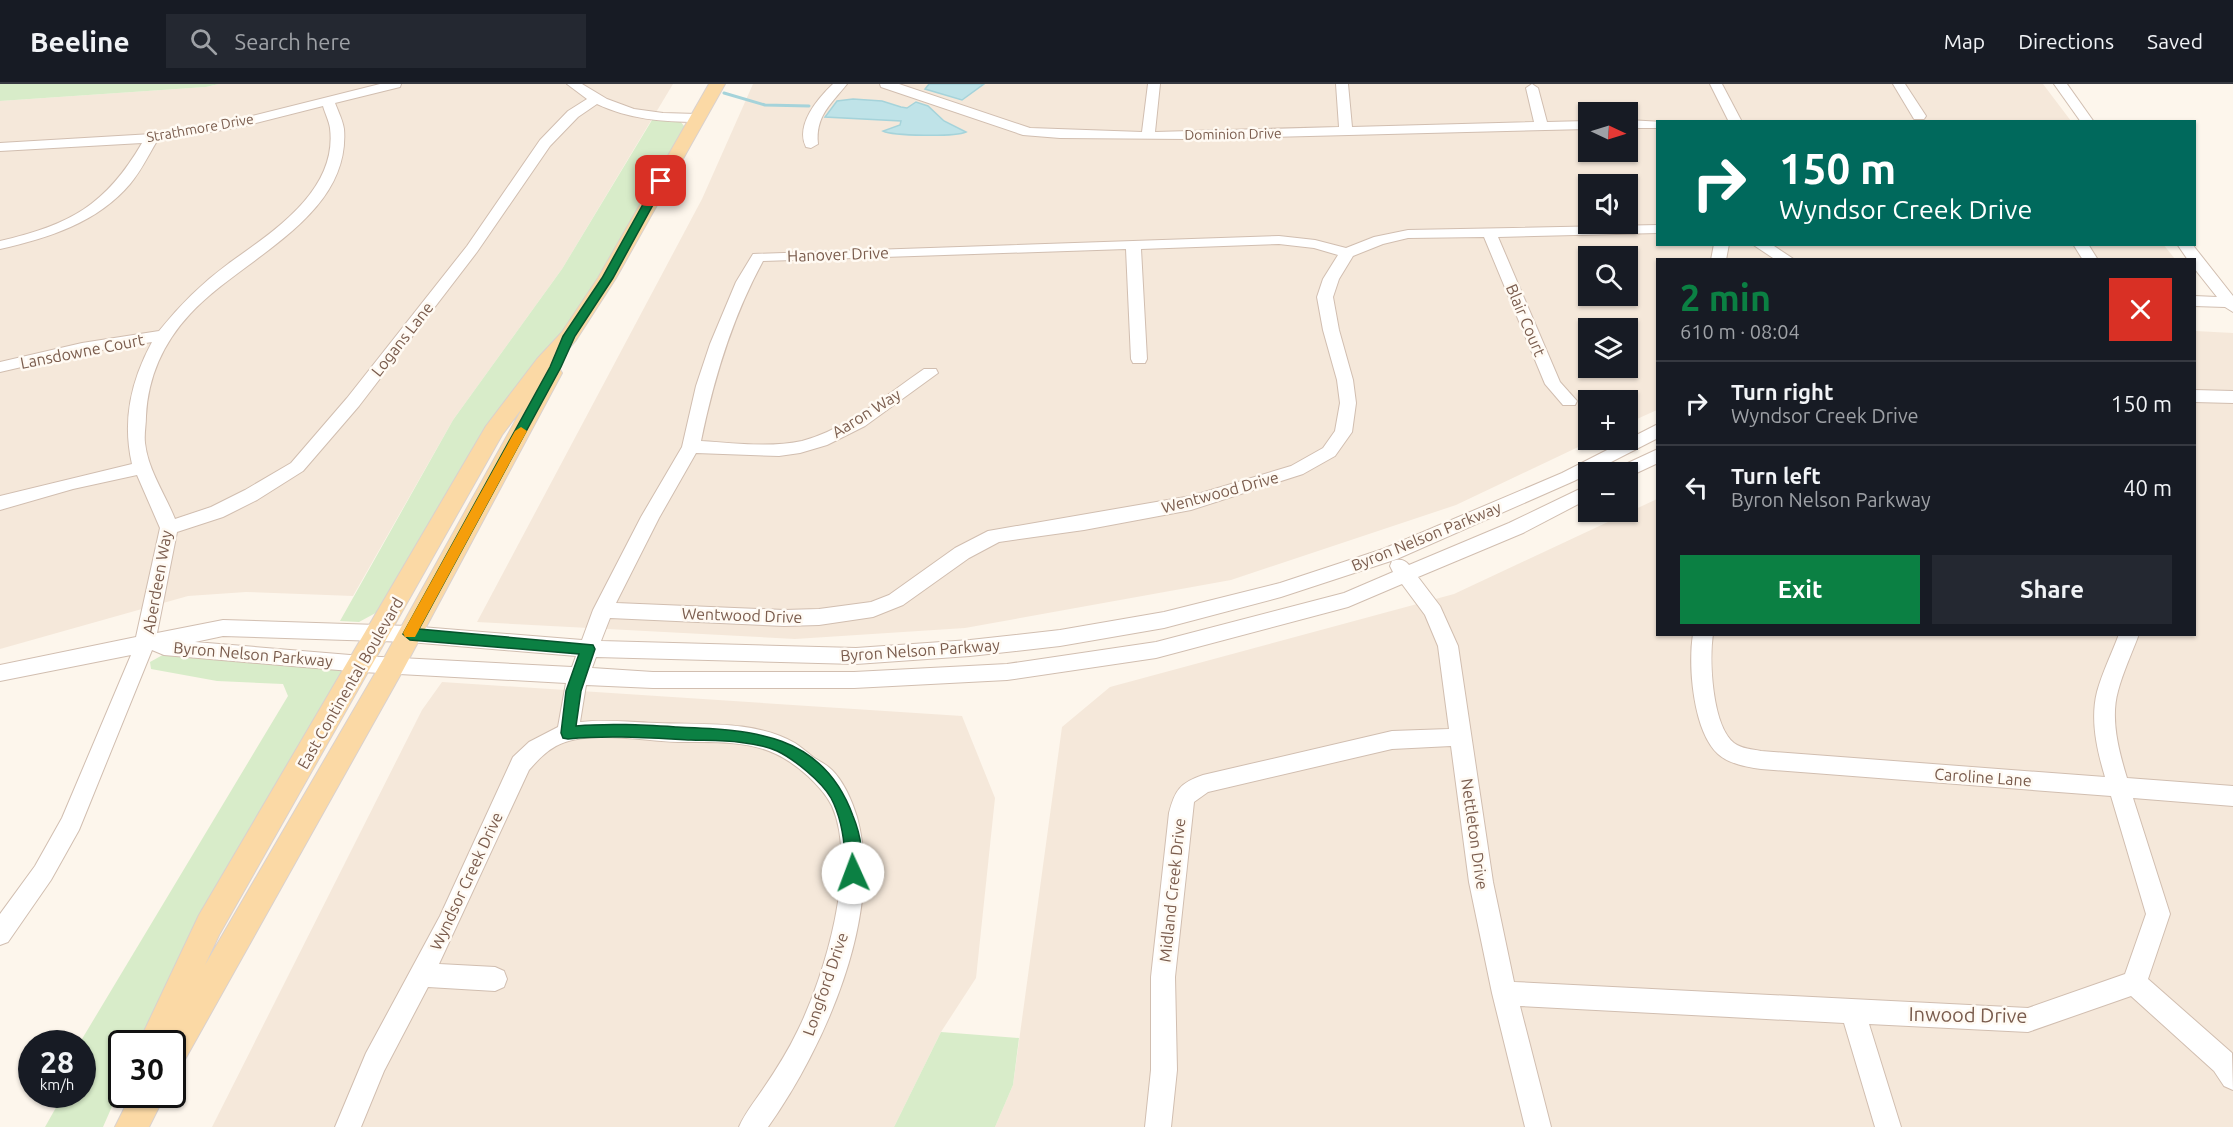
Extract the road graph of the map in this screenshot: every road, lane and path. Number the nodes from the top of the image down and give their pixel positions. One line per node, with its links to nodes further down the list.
1 (395, 84): 13 (street, Strathmore Drive)
2 (573, 84): 12 (street)
3 (717, 84): 15 (main road, East Continental Boulevard)
4 (841, 84): 25 (street)
5 (886, 84): 23 (street, Dominion Drive)
6 (1154, 84): 23 (street)
7 (1342, 84): 22 (street)
8 (1716, 84): 16 (street)
9 (1899, 84): 14 (street)
10 (2060, 84): 17 (street)
11 (1532, 88): 21 (street)
12 (594, 100): 15 (street); 55 (street, Logans Lane)
13 (328, 101): 24 (street, Strathmore Drive); 40 (street, Aberdeen Way)
14 (1919, 116)
15 (697, 118): 41 (main road, East Continental Boulevard)
16 (1735, 120)
17 (2087, 120)
18 (1638, 124): 19 (street)
19 (1656, 124)
20 (1578, 125): 21 (street, Dominion Drive)
21 (1542, 126): 22 (street, Dominion Drive)
22 (1346, 131): 23 (street, Dominion Drive)
23 (1148, 135)
24 (152, 138): 26 (street, Strathmore Drive); 29 (street)
25 (811, 144)
26 (0, 147)
27 (1656, 229): 28 (street)
28 (1490, 234): 33 (street); 47 (street, Blair Court)
29 (0, 245)
30 (1133, 246): 33 (street, Hanover Drive); 42 (street); 49 (street, Hanover Drive)
31 (1763, 246): 34 (street)
32 (2186, 246): 35 (street)
33 (1347, 253): 58 (street, Wentwood Drive)
34 (1784, 258)
35 (2195, 258)
36 (2196, 260): 38 (street)
37 (2196, 301): 38 (street)
38 (2232, 306): 39 (street)
39 (2196, 309)
40 (164, 335): 43 (street, Lansdowne Court); 52 (street, Aberdeen Way)
41 (569, 336): 59 (main road, East Continental Boulevard); 60 (main road, East Continental Boulevard)
42 (1139, 359)
43 (0, 368)
44 (930, 372): 49 (street, Aaron Way)
45 (2196, 396): 46 (street)
46 (2233, 397)
47 (1569, 401)
48 (1656, 431): 56 (street, Byron Nelson Parkway)
49 (692, 447): 58 (street, Hanover Drive)
50 (1656, 456): 51 (street)
51 (1638, 465)
52 (142, 468): 54 (street); 55 (street, Aberdeen Way)
53 (1578, 495): 57 (street, Byron Nelson Parkway)
54 (0, 503)
55 (169, 528): 63 (street, Aberdeen Way)
56 (1390, 554): 57 (street, Nettleton Drive); 64 (street, Byron Nelson Parkway)
57 (1406, 576): 68 (street, Byron Nelson Parkway); 70 (street, Nettleton Drive)
58 (603, 610): 64 (street, Hanover Drive)
59 (379, 633): 60 (street, Byron Nelson Parkway); 63 (street, Byron Nelson Parkway); 65 (main road, East Continental Boulevard)
60 (410, 634): 64 (street, Byron Nelson Parkway); 66 (main road, East Continental Boulevard)
61 (1703, 636): 71 (street, Caroline Lane)
62 (2128, 636): 71 (street)
63 (145, 644): 65 (street, Byron Nelson Parkway); 67 (street, Byron Nelson Parkway); 73 (street, Aberdeen Way)
64 (588, 649): 68 (street)
65 (362, 664): 66 (street, Byron Nelson Parkway); 79 (main road, East Continental Boulevard)
66 (393, 665): 68 (street, Byron Nelson Parkway); 80 (main road, East Continental Boulevard)
67 (0, 673)
68 (579, 674): 69 (street)
69 (568, 733): 74 (street, Wyndsor Creek Drive); 87 (street, Longford Drive)
70 (1462, 737): 77 (street, Nettleton Drive); 88 (street, Midland Creek Drive)
71 (2119, 786): 72 (street, Caroline Lane); 76 (street)
72 (2233, 796)
73 (0, 934)
74 (421, 975): 75 (street); 86 (street, Wyndsor Creek Drive)
75 (495, 979)
76 (2134, 982): 78 (street, Inwood Drive); 81 (street)
77 (1504, 993): 78 (street, Inwood Drive); 89 (street, Nettleton Drive)
78 (1853, 1012): 90 (street)
79 (160, 1030)
80 (185, 1030)
81 (2233, 1077)
82 (126, 1108): 84 (main road)
83 (141, 1108): 85 (main road)
84 (119, 1127)
85 (131, 1127)
86 (348, 1127)
87 (752, 1127)
88 (1158, 1127)
89 (1538, 1127)
90 (1888, 1127)

